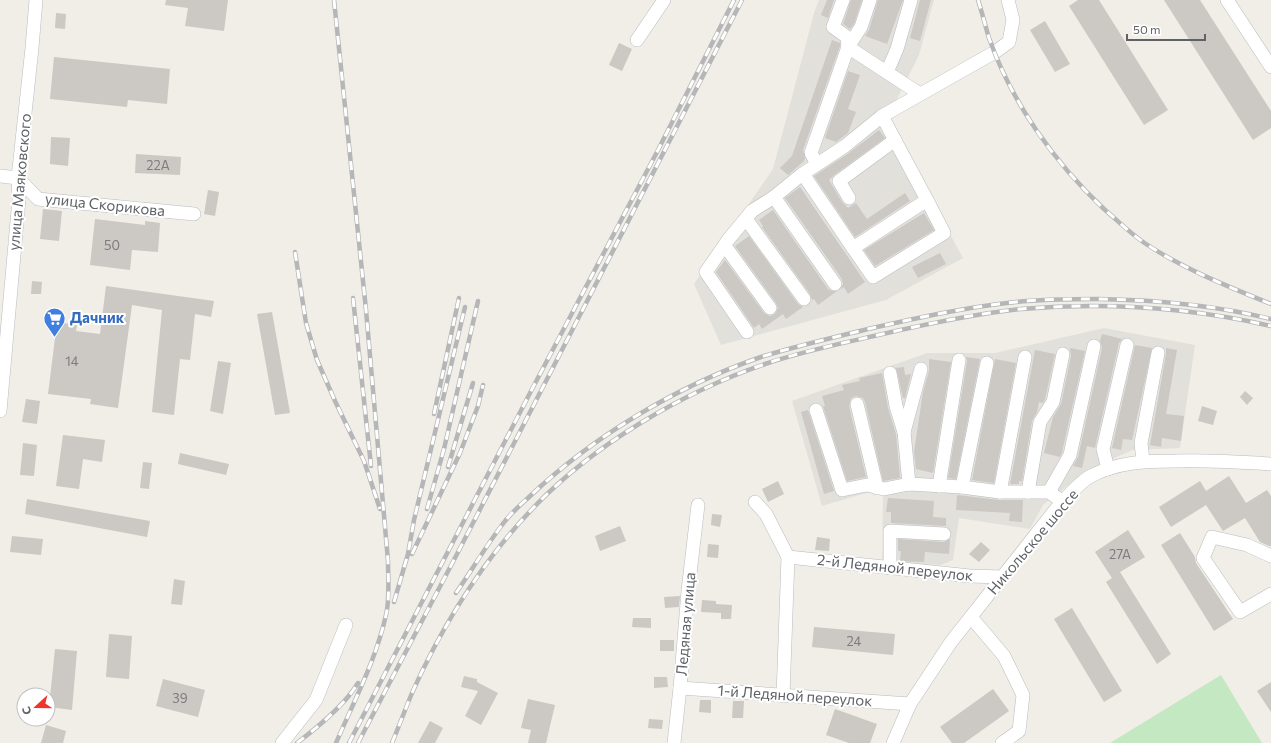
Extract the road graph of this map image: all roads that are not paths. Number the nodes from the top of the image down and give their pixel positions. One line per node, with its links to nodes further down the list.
1 (36, 0): 18 (street, улица Маяковского)
2 (664, 0): 8 (street)
3 (843, 0): 9 (street)
4 (870, 0): 9 (street)
5 (911, 0): 11 (street)
6 (1008, 0): 12 (street)
7 (1227, 0): 10 (street)
8 (637, 40)
9 (848, 47): 11 (street); 15 (street)
10 (1271, 67)
11 (887, 72): 12 (street)
12 (920, 94): 13 (street)
13 (882, 116): 14 (street); 15 (street)
14 (895, 140): 20 (street); 21 (street)
15 (817, 164): 16 (street)
16 (803, 174): 19 (street); 25 (street)
17 (0, 176): 18 (street)
18 (18, 178): 22 (street, улица Скорикова); 41 (street, улица Маяковского)
19 (774, 196): 23 (street); 26 (street)
20 (849, 198)
21 (927, 200): 25 (street); 25 (street)
22 (194, 214)
23 (746, 219): 24 (street); 27 (street)
24 (725, 246): 28 (street); 29 (street)
25 (853, 248)
26 (835, 284)
27 (804, 299)
28 (770, 308)
29 (747, 332)
30 (1127, 345): 45 (street)
31 (1094, 346): 52 (street)
32 (1158, 353): 43 (street)
33 (1063, 354): 51 (street)
34 (1024, 357): 50 (street)
35 (959, 360): 47 (street)
36 (987, 363): 48 (street)
37 (921, 369): 42 (street)
38 (890, 373): 42 (street)
39 (857, 404): 49 (street)
40 (816, 410): 49 (street)
41 (0, 412)
42 (904, 432): 46 (street)
43 (1143, 461): 44 (street, Никольское шоссе); 45 (street, Никольское шоссе)
44 (1271, 464)
45 (1108, 469): 54 (street, Никольское шоссе)
46 (909, 484): 47 (street); 49 (street)
47 (939, 486): 48 (street)
48 (962, 487): 50 (street)
49 (877, 488)
50 (1000, 492): 51 (street)
51 (1028, 492): 52 (street)
52 (1049, 492): 54 (street)
53 (755, 502): 58 (street)
54 (1063, 502): 60 (street, Никольское шоссе)
55 (698, 505): 64 (street, Ледяная улица)
56 (944, 534): 59 (street)
57 (1271, 556): 61 (street)
58 (788, 557): 59 (street, 2-й Ледяной переулок); 65 (street)
59 (890, 568): 60 (street, 2-й Ледяной переулок)
60 (1002, 577): 62 (street, Никольское шоссе)
61 (1271, 594)
62 (971, 617): 66 (street, Никольское шоссе); 70 (street)
63 (346, 625): 67 (street)
64 (680, 688): 65 (street, 1-й Ледяной переулок); 68 (street, Ледяная улица)
65 (783, 696): 66 (street, 1-й Ледяной переулок)
66 (910, 704): 69 (street, Никольское шоссе)
67 (282, 743)
68 (674, 743)
69 (893, 743)
70 (1002, 743)

